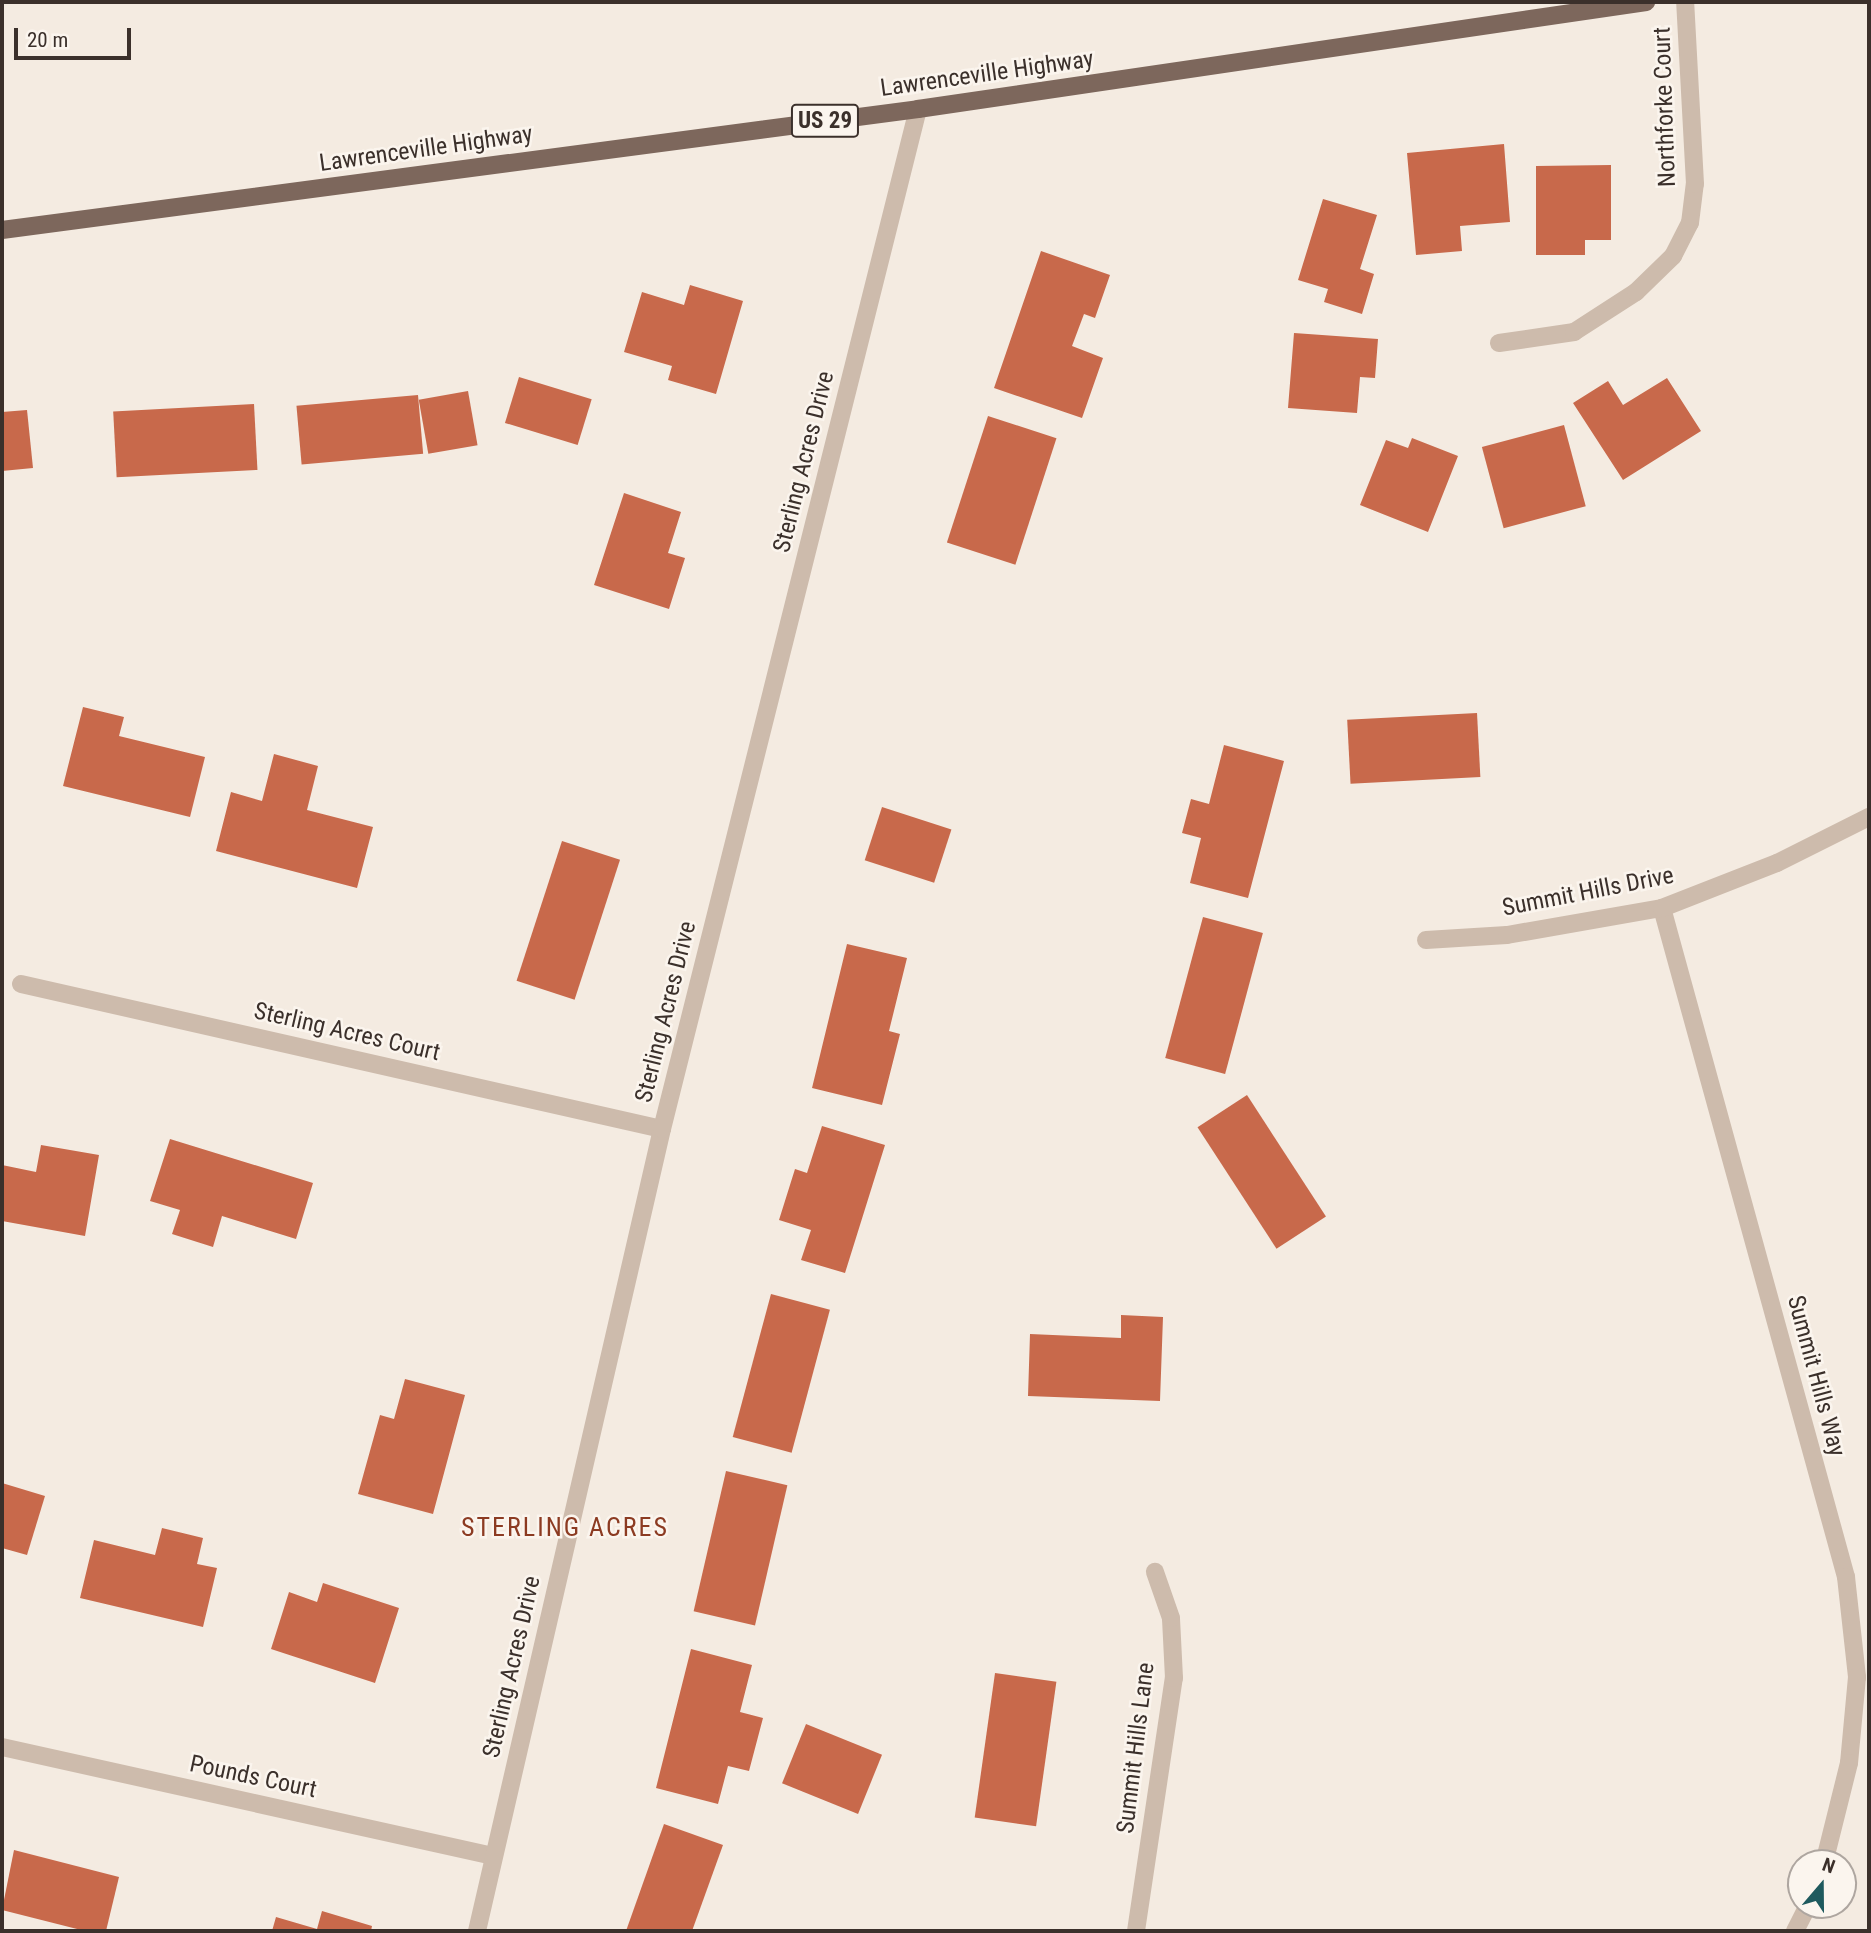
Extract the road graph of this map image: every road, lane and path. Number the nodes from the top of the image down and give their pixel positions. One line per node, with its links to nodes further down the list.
1 (1646, 2): 3 (main road, Lawrenceville Highway / US 29)
2 (1685, 2): 5 (street, Northforke Court)
3 (918, 109): 4 (main road, Lawrenceville Highway / US 29); 10 (street, Sterling Acres Drive)
4 (2, 230)
5 (1499, 343)
6 (1869, 817): 7 (street, Summit Hills Drive)
7 (1662, 908): 8 (street, Summit Hills Drive); 13 (street, Summit Hills Way)
8 (1426, 940)
9 (21, 984): 10 (street, Sterling Acres Court)
10 (662, 1129): 14 (street, Sterling Acres Drive)
11 (1155, 1572): 16 (street, Summit Hills Lane)
12 (2, 1747): 14 (street, Pounds Court)
13 (1828, 1849)
14 (493, 1856): 15 (street, Sterling Acres Drive)
15 (477, 1931)
16 (1136, 1931)

